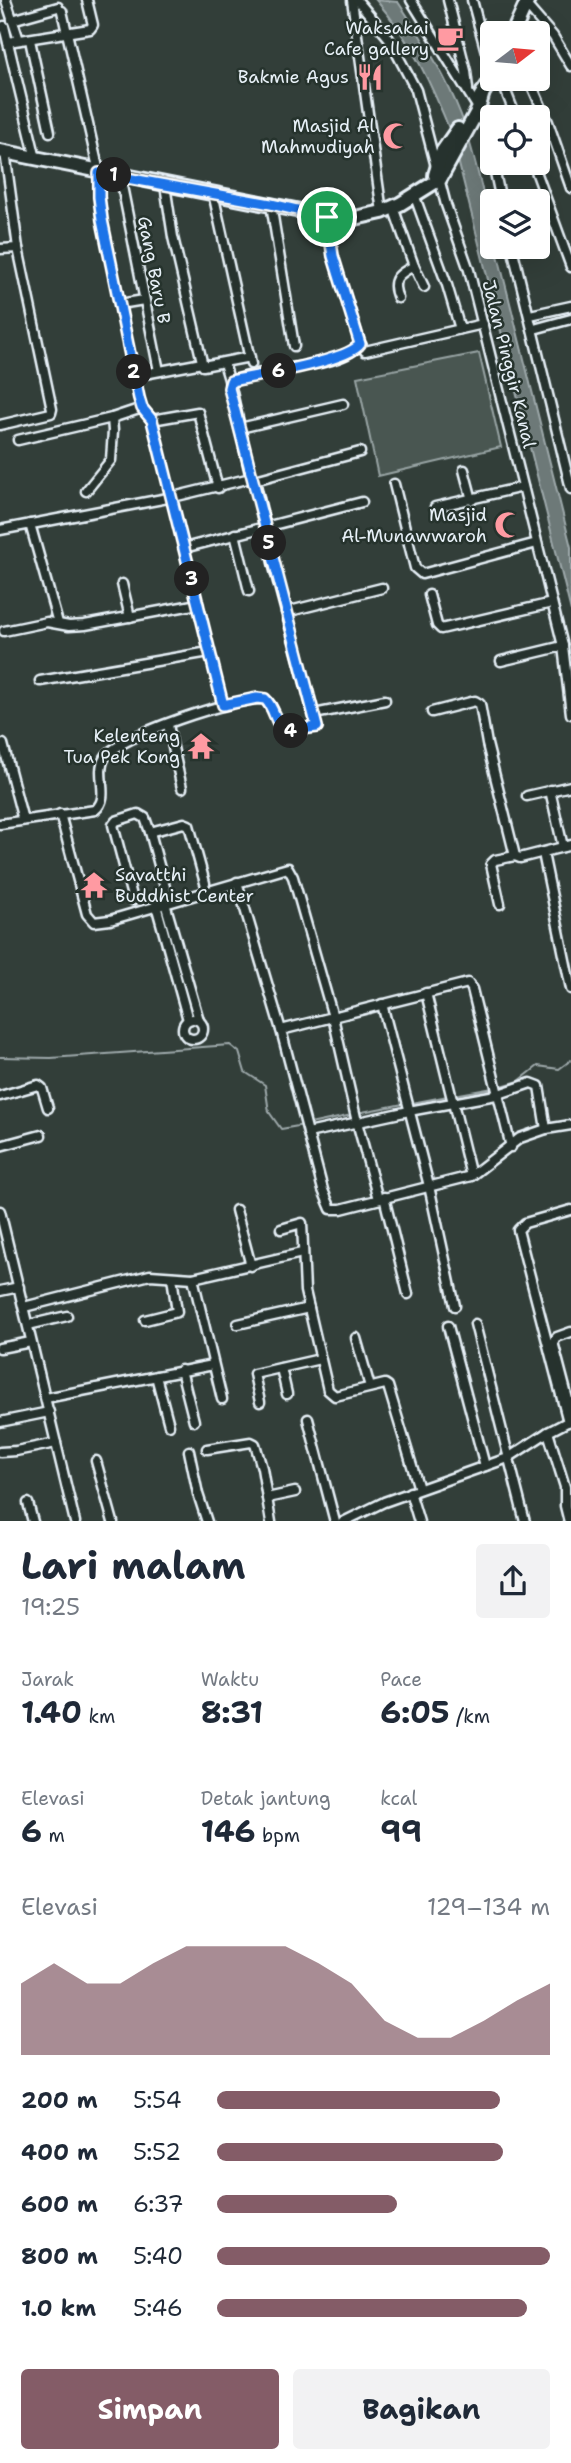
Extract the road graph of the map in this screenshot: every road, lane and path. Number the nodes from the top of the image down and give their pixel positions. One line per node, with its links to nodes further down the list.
1 (6, 0): 8 (street)
2 (87, 0): 12 (street)
3 (354, 0): 25 (street, Jalan Pinggir Kanal); 34 (street)
4 (411, 0): 19 (street)
5 (448, 0): 19 (street)
6 (472, 0): 11 (street)
7 (527, 2): 9 (main road); 16 (street)
8 (12, 20): 12 (street); 13 (street)
9 (518, 21)
10 (4, 26): 15 (street)
11 (480, 32)
12 (68, 33): 14 (street); 26 (street)
13 (19, 40): 14 (street); 15 (street)
14 (30, 40): 22 (street)
15 (8, 43): 24 (street)
16 (571, 66)
17 (484, 91): 20 (main road)
18 (534, 91): 30 (street)
19 (468, 93): 20 (street)
20 (476, 108): 21 (street); 25 (main road)
21 (480, 114)
22 (50, 132)
23 (2, 151): 24 (main road); 36 (street)
24 (36, 159): 26 (main road)
25 (440, 168): 32 (main road); 48 (street, Jalan Pinggir Kanal)
26 (99, 173): 28 (main road); 44 (street)
27 (537, 175): 40 (street)
28 (120, 176): 29 (main road); 43 (street, Gang Baru B)
29 (165, 185): 31 (main road); 53 (street)
30 (571, 188)
31 (213, 193): 33 (main road); 54 (street)
32 (415, 197): 34 (main road); 49 (street)
33 (271, 204): 35 (main road); 52 (street)
34 (388, 209): 35 (main road); 39 (street)
35 (327, 217): 51 (street)
36 (18, 248): 37 (street); 62 (street)
37 (0, 249)
38 (515, 259): 46 (street, Jalan Pinggir Kanal)
39 (414, 266): 41 (street); 42 (street)
40 (571, 267)
41 (424, 287)
42 (398, 298)
43 (144, 300): 44 (street); 55 (street, Gang Baru B)
44 (120, 304): 56 (street)
45 (571, 306): 46 (street)
46 (530, 316): 50 (street, Jalan Pinggir Kanal)
47 (571, 319): 50 (street)
48 (483, 324): 49 (street); 69 (street, Jalan Pinggir Kanal)
49 (460, 329): 51 (street)
50 (534, 329): 71 (street, Jalan Pinggir Kanal)
51 (360, 344): 57 (street)
52 (294, 346)
53 (202, 363): 54 (street); 55 (street)
54 (224, 363): 57 (street)
55 (159, 371): 56 (street)
56 (134, 376): 59 (street)
57 (230, 383): 63 (street)
58 (343, 404): 63 (street)
59 (142, 408): 60 (street); 61 (street)
60 (112, 418): 64 (street); 72 (street)
61 (152, 420): 70 (street); 73 (street)
62 (0, 425)
63 (240, 428): 67 (street)
64 (19, 440)
65 (360, 453): 67 (street)
66 (464, 470): 74 (street)
67 (253, 479): 70 (street); 78 (street)
68 (394, 484): 81 (street)
69 (523, 487): 74 (street); 81 (street, Jalan Pinggir Kanal)
70 (218, 488): 73 (street)
71 (571, 489)
72 (86, 491)
73 (173, 497): 77 (street); 82 (street)
74 (472, 500): 76 (street)
75 (362, 502): 78 (street)
76 (435, 508)
77 (30, 524): 79 (street); 91 (street)
78 (265, 526): 80 (street); 89 (street)
79 (0, 530)
80 (235, 534): 82 (street); 85 (street)
81 (537, 543): 87 (street, Jalan Pinggir Kanal)
82 (184, 548): 88 (street)
83 (122, 584): 90 (street)
84 (382, 588): 89 (street)
85 (249, 591)
86 (429, 595): 87 (street)
87 (552, 603): 93 (street, Jalan Pinggir Kanal)
88 (198, 604): 90 (street); 94 (street)
89 (286, 612): 100 (street)
90 (130, 617): 91 (street)
91 (58, 623): 92 (street)
92 (4, 631)
93 (563, 646): 95 (street); 101 (street, Jalan Pinggir Kanal)
94 (209, 652): 96 (street); 98 (street)
95 (501, 661)
96 (40, 681)
97 (385, 700): 100 (street)
98 (223, 705): 100 (street); 102 (street)
99 (432, 712): 113 (street)
100 (314, 714)
101 (571, 714)
102 (168, 725): 105 (street); 108 (street)
103 (3, 744): 109 (street)
104 (571, 786): 106 (street)
105 (183, 788)
106 (550, 790): 107 (street); 112 (street)
107 (527, 796)
108 (60, 814): 109 (street); 120 (street)
109 (23, 820): 110 (street)
110 (0, 824)
111 (150, 832): 116 (street); 117 (street); 118 (street)
112 (567, 846): 113 (street)
113 (514, 856): 119 (street)
114 (544, 858): 121 (street)
115 (237, 882): 118 (street); 124 (street); 127 (street)
116 (205, 883)
117 (133, 900)
118 (167, 902): 120 (street); 126 (street)
119 (500, 904)
120 (156, 905): 125 (street)
121 (571, 989)
122 (426, 993): 123 (street); 128 (street); 130 (street)
123 (382, 1004): 124 (street); 131 (street)
124 (333, 1017): 127 (street); 133 (street)
125 (188, 1020): 126 (street); 126 (street)
126 (199, 1020)
127 (281, 1030): 136 (street)
128 (496, 1093): 130 (street); 135 (street); 139 (street)
129 (0, 1096): 132 (street)
130 (453, 1097): 131 (street); 140 (street)
131 (408, 1105): 133 (street); 141 (street)
132 (48, 1108)
133 (357, 1121): 136 (street); 142 (street)
134 (571, 1125): 135 (street)
135 (546, 1129): 139 (street)
136 (308, 1133): 142 (street)
137 (41, 1135): 138 (street)
138 (0, 1146)
139 (511, 1147): 140 (street)
140 (471, 1176): 141 (street)
141 (429, 1186): 142 (street); 154 (street)
142 (381, 1198): 153 (street)
143 (236, 1210): 148 (street)
144 (571, 1210): 181 (street)
145 (0, 1211): 151 (street)
146 (281, 1228): 147 (street)
147 (302, 1253): 148 (street); 156 (street)
148 (251, 1266): 150 (street)
149 (172, 1277): 150 (street); 155 (street); 158 (street)
150 (193, 1278): 168 (street)
151 (19, 1287): 152 (street); 155 (street)
152 (0, 1291)
153 (408, 1294)
154 (455, 1306)
155 (24, 1307): 161 (street)
156 (309, 1308): 159 (street); 167 (street)
157 (66, 1316): 161 (street)
158 (145, 1320)
159 (238, 1324)
160 (475, 1324): 189 (street)
161 (28, 1325): 165 (street)
162 (448, 1326): 191 (street)
163 (571, 1332): 177 (street)
164 (356, 1338): 172 (street)
165 (32, 1342): 166 (street); 174 (street)
166 (0, 1348)
167 (320, 1359): 169 (street); 172 (street)
168 (213, 1365): 170 (street); 175 (street)
169 (281, 1368): 173 (street); 176 (street)
170 (181, 1370): 171 (street); 180 (street)
171 (156, 1376): 174 (street); 183 (street)
172 (370, 1387): 192 (street)
173 (287, 1394)
174 (46, 1398): 178 (street)
175 (222, 1399)
176 (260, 1402)
177 (571, 1411)
178 (49, 1412): 182 (street); 185 (street)
179 (308, 1419): 202 (street)
180 (194, 1421)
181 (569, 1421): 184 (street)
182 (0, 1422)
183 (169, 1425)
184 (548, 1432): 189 (street); 205 (street)
185 (56, 1443): 188 (street); 198 (street)
186 (207, 1449): 194 (street)
187 (189, 1451): 200 (street)
188 (0, 1452)
189 (508, 1458): 191 (street); 204 (street)
190 (96, 1461): 199 (street)
191 (485, 1466): 192 (street)
192 (415, 1490): 196 (street); 203 (street)
193 (295, 1492): 194 (street)
194 (267, 1499): 201 (street)
195 (28, 1503): 197 (street)
196 (348, 1520)
197 (33, 1521)
198 (75, 1521)
199 (113, 1521)
200 (207, 1521)
201 (271, 1521)
202 (335, 1521)
203 (419, 1521)
204 (524, 1521)
205 (569, 1521)

